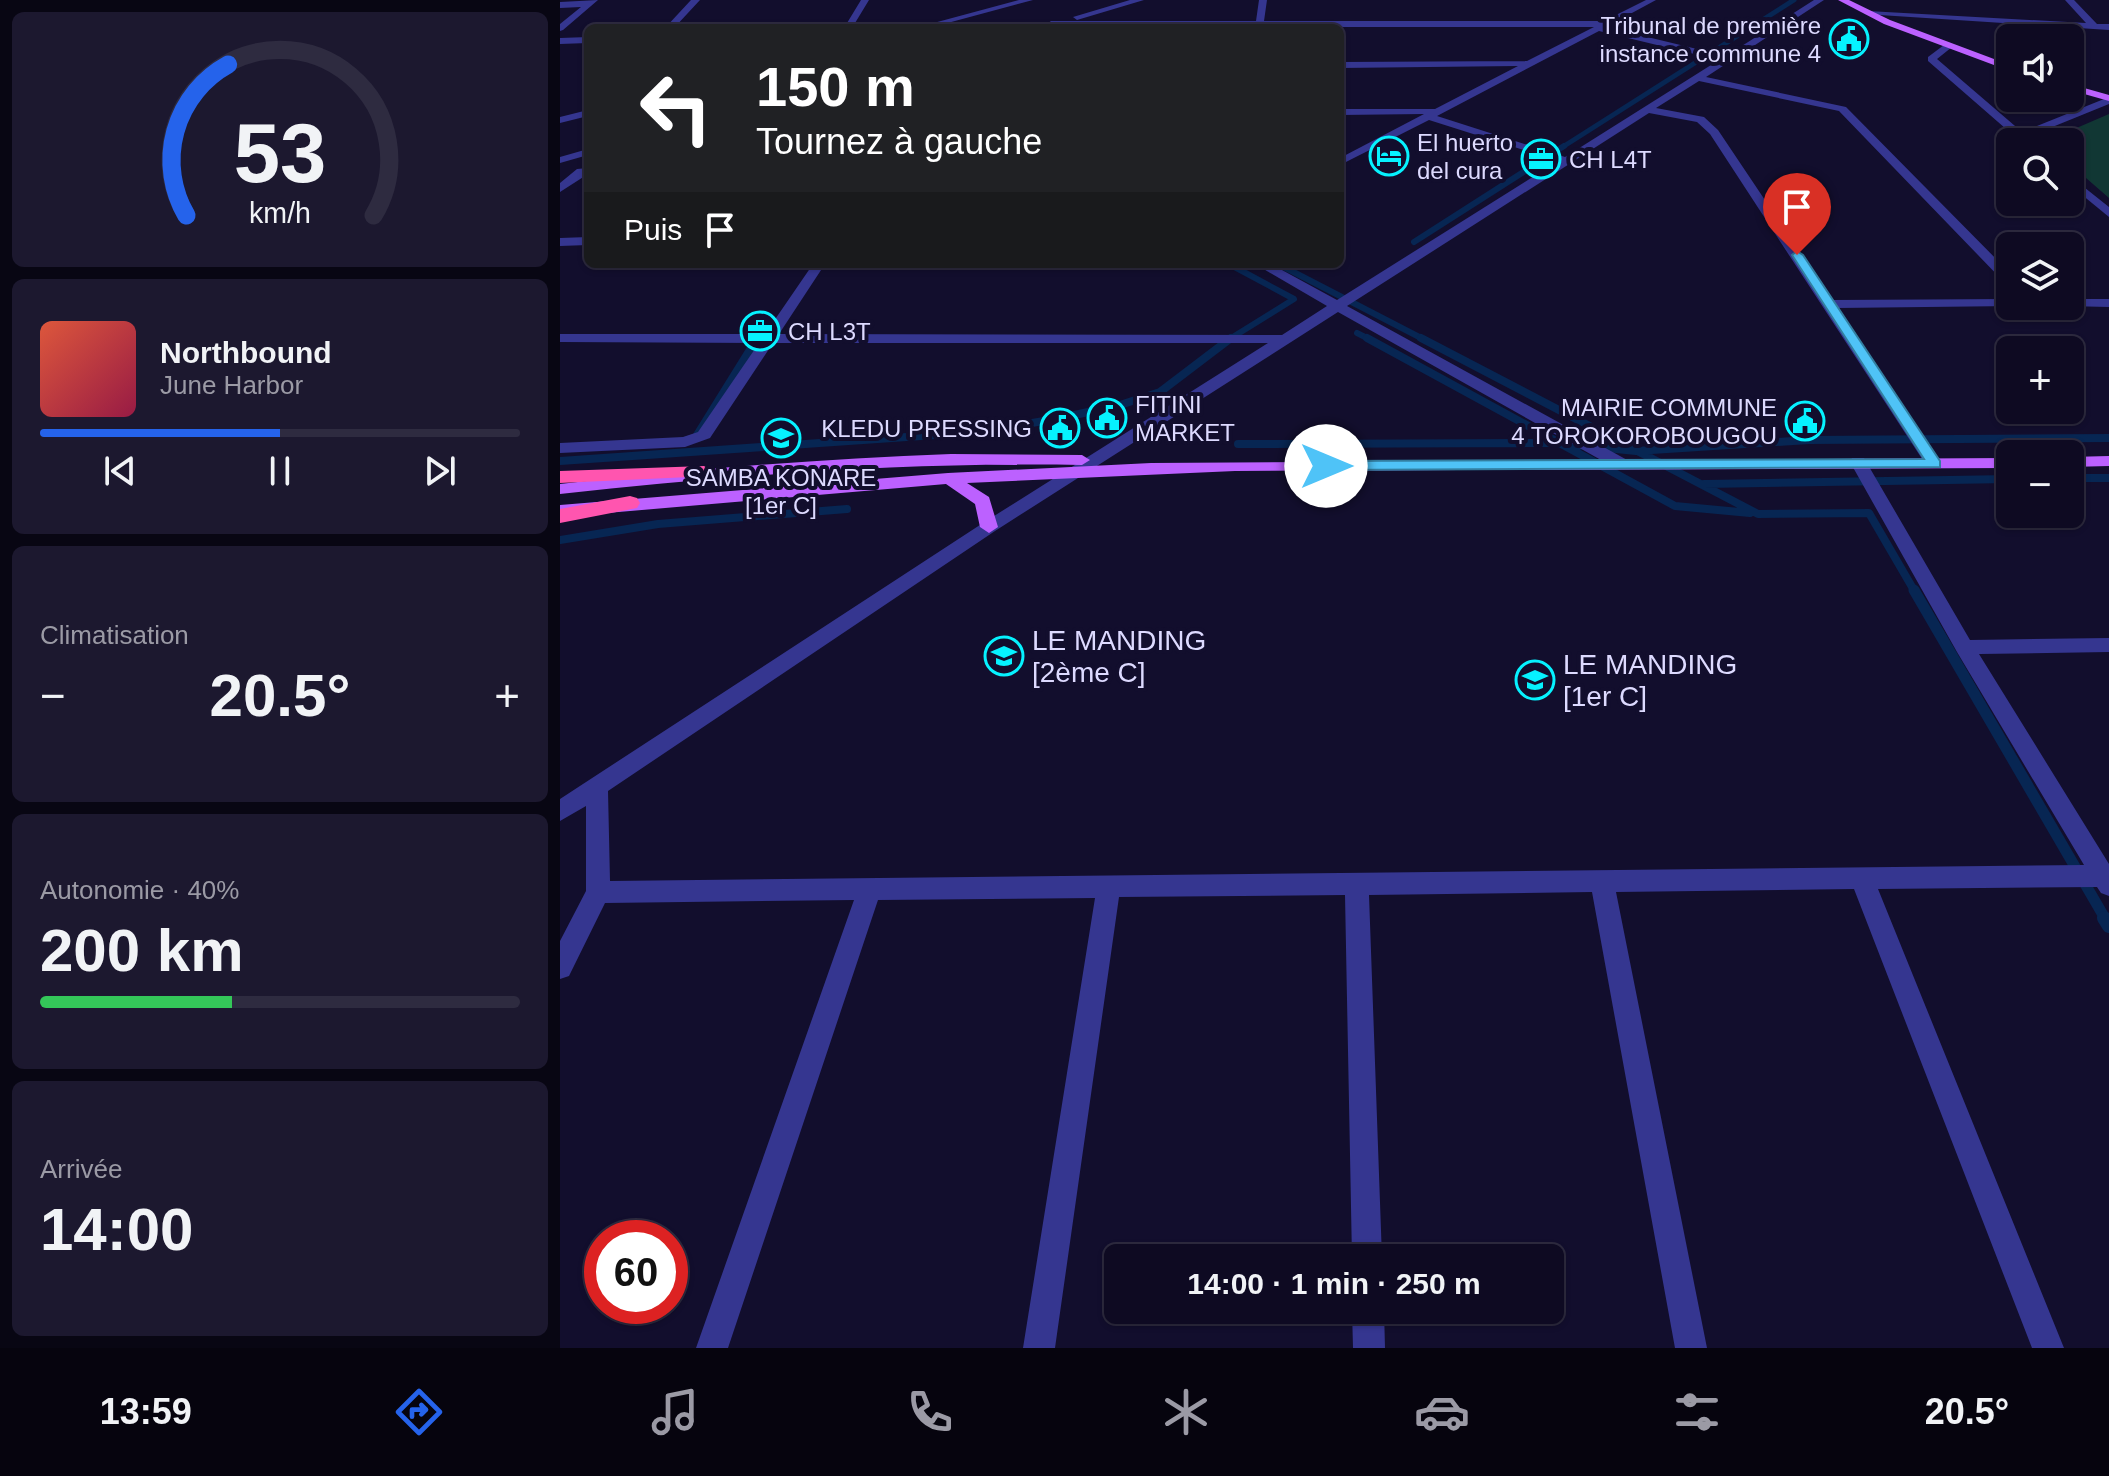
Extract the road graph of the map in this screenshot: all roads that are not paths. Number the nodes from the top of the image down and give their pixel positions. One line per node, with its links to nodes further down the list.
1 (696, 0): 14 (street)
2 (865, 0): 15 (street)
3 (1140, 0): 13 (street)
4 (1263, 0): 19 (street)
5 (1652, 0): 20 (street)
6 (1820, 0): 28 (street)
7 (1842, 0): 12 (main road)
8 (2069, 0): 21 (street)
9 (591, 2): 11 (street); 24 (street)
10 (1025, 3): 16 (street)
11 (560, 5)
12 (1868, 14): 21 (street); 27 (main road)
13 (1050, 20): 17 (street); 18 (street)
14 (673, 24)
15 (850, 24)
16 (936, 24)
17 (1044, 24)
18 (1169, 24)
19 (1259, 24)
20 (1602, 26): 22 (street); 28 (street); 29 (street)
21 (2094, 26): 23 (street)
22 (1344, 27)
23 (2109, 27)
24 (560, 28)
25 (584, 40): 26 (street)
26 (560, 41)
27 (1947, 47): 30 (main road); 42 (street)
28 (1728, 59): 32 (street)
29 (1530, 63): 31 (street); 39 (street)
30 (1996, 63)
31 (1344, 65)
32 (1698, 78): 34 (street); 54 (street)
33 (2084, 91): 35 (main road)
34 (1673, 93): 36 (street); 40 (street)
35 (2109, 99): 43 (street)
36 (1647, 110): 40 (street); 47 (street)
37 (1344, 112): 39 (street)
38 (584, 114): 41 (street)
39 (1431, 114): 46 (street); 47 (street)
40 (1700, 119): 60 (street)
41 (560, 120)
42 (2011, 128)
43 (2047, 128)
44 (584, 153): 45 (street)
45 (564, 159): 48 (street)
46 (1344, 160)
47 (1568, 161): 61 (street)
48 (584, 171): 49 (street)
49 (560, 189)
50 (2084, 191): 51 (street)
51 (2109, 213)
52 (584, 241): 53 (street)
53 (560, 242)
54 (1996, 266)
55 (816, 268): 63 (street)
56 (1269, 268): 61 (street)
57 (1996, 303): 60 (street)
58 (2084, 303): 59 (street)
59 (2109, 303)
60 (1831, 304): 70 (street)
61 (1341, 306): 64 (street); 72 (street)
62 (560, 338): 63 (street)
63 (770, 338): 64 (street); 65 (street)
64 (1283, 339): 71 (street)
65 (560, 448)
66 (2109, 461): 68 (main road)
67 (1858, 462): 70 (main road); 72 (main road); 82 (street)
68 (2084, 462)
69 (1996, 463): 70 (main road)
70 (1934, 464)
71 (1104, 465): 72 (main road); 73 (main road); 74 (street)
72 (1623, 465)
73 (704, 472): 75 (highway); 77 (main road)
74 (1077, 473): 76 (main road); 80 (street)
75 (560, 477)
76 (948, 478): 78 (main road); 80 (main road)
77 (560, 489)
78 (630, 503): 79 (highway)
79 (560, 514)
80 (989, 527): 83 (street)
81 (2109, 645): 82 (street)
82 (1964, 647): 86 (street)
83 (597, 788): 84 (street); 91 (street)
84 (560, 811)
85 (1862, 879): 86 (street); 87 (street); 99 (street)
86 (2106, 880)
87 (1602, 882): 88 (street); 98 (street)
88 (1357, 884): 89 (street); 93 (street)
89 (1109, 886): 90 (street); 96 (street)
90 (870, 889): 91 (street); 95 (street)
91 (598, 892): 92 (street)
92 (560, 967)
93 (1367, 1244)
94 (1368, 1324): 97 (street)
95 (712, 1348)
96 (1039, 1348)
97 (1369, 1348)
98 (1691, 1348)
99 (2048, 1348)

